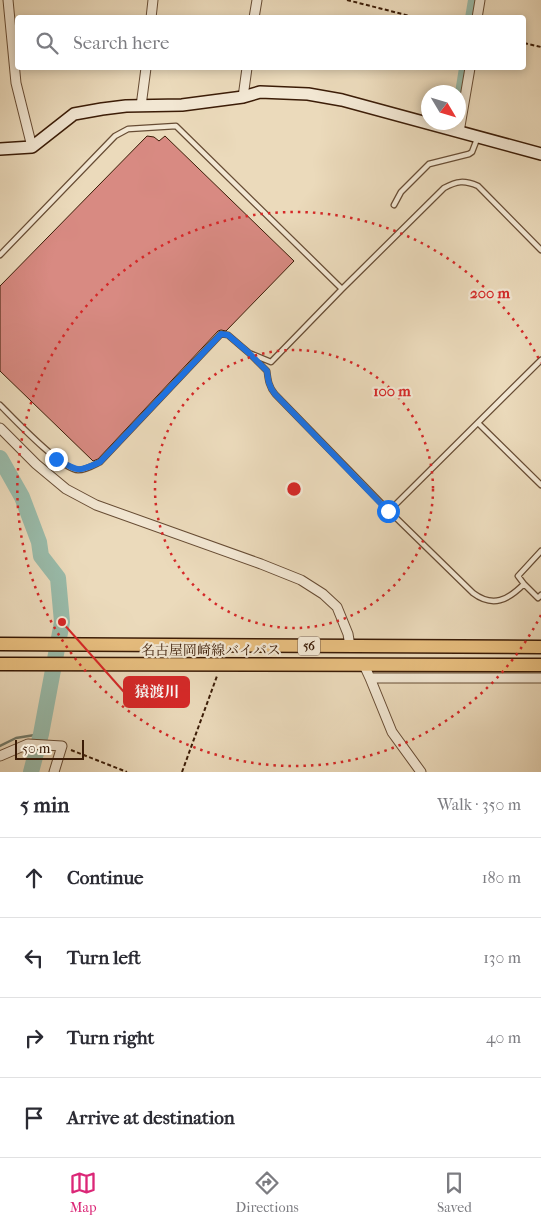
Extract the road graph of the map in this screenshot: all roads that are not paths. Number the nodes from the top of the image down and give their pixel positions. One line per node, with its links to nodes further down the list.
1 (8, 0): 15 (street)
2 (153, 0): 5 (street)
3 (257, 0): 6 (street)
4 (480, 0): 7 (street)
5 (151, 15)
6 (254, 15)
7 (478, 15)
8 (146, 70): 12 (street)
9 (247, 70): 11 (street)
10 (470, 70): 13 (street)
11 (243, 97): 12 (street); 13 (street)
12 (141, 106): 15 (street)
13 (459, 132): 14 (street)
14 (478, 137): 17 (street); 18 (lane)
15 (32, 147): 16 (street)
16 (0, 149)
17 (541, 154)
18 (394, 205)
19 (0, 244): 20 (lane)
20 (6, 250): 22 (lane); 23 (lane)
21 (541, 250): 23 (lane)
22 (0, 255)
23 (342, 289): 24 (lane)
24 (249, 353): 26 (lane); 30 (lane)
25 (541, 360): 27 (lane)
26 (0, 405)
27 (478, 422): 29 (lane); 30 (lane)
28 (0, 428): 35 (street)
29 (541, 485)
30 (388, 511): 32 (lane)
31 (541, 551): 32 (lane)
32 (524, 584): 33 (lane)
33 (541, 595)
34 (0, 644): 35 (main road, 名古屋岡崎線バイパス / 56)
35 (350, 646): 36 (main road, 名古屋岡崎線バイパス / 56)
36 (541, 647)
37 (0, 664): 39 (main road, 名古屋岡崎線バイパス / 56)
38 (541, 665): 39 (main road, 名古屋岡崎線バイパス / 56)
39 (364, 666): 40 (street)
40 (370, 678): 41 (street); 44 (street)
41 (541, 678)
42 (0, 756): 43 (street)
43 (54, 772)
44 (421, 772)

